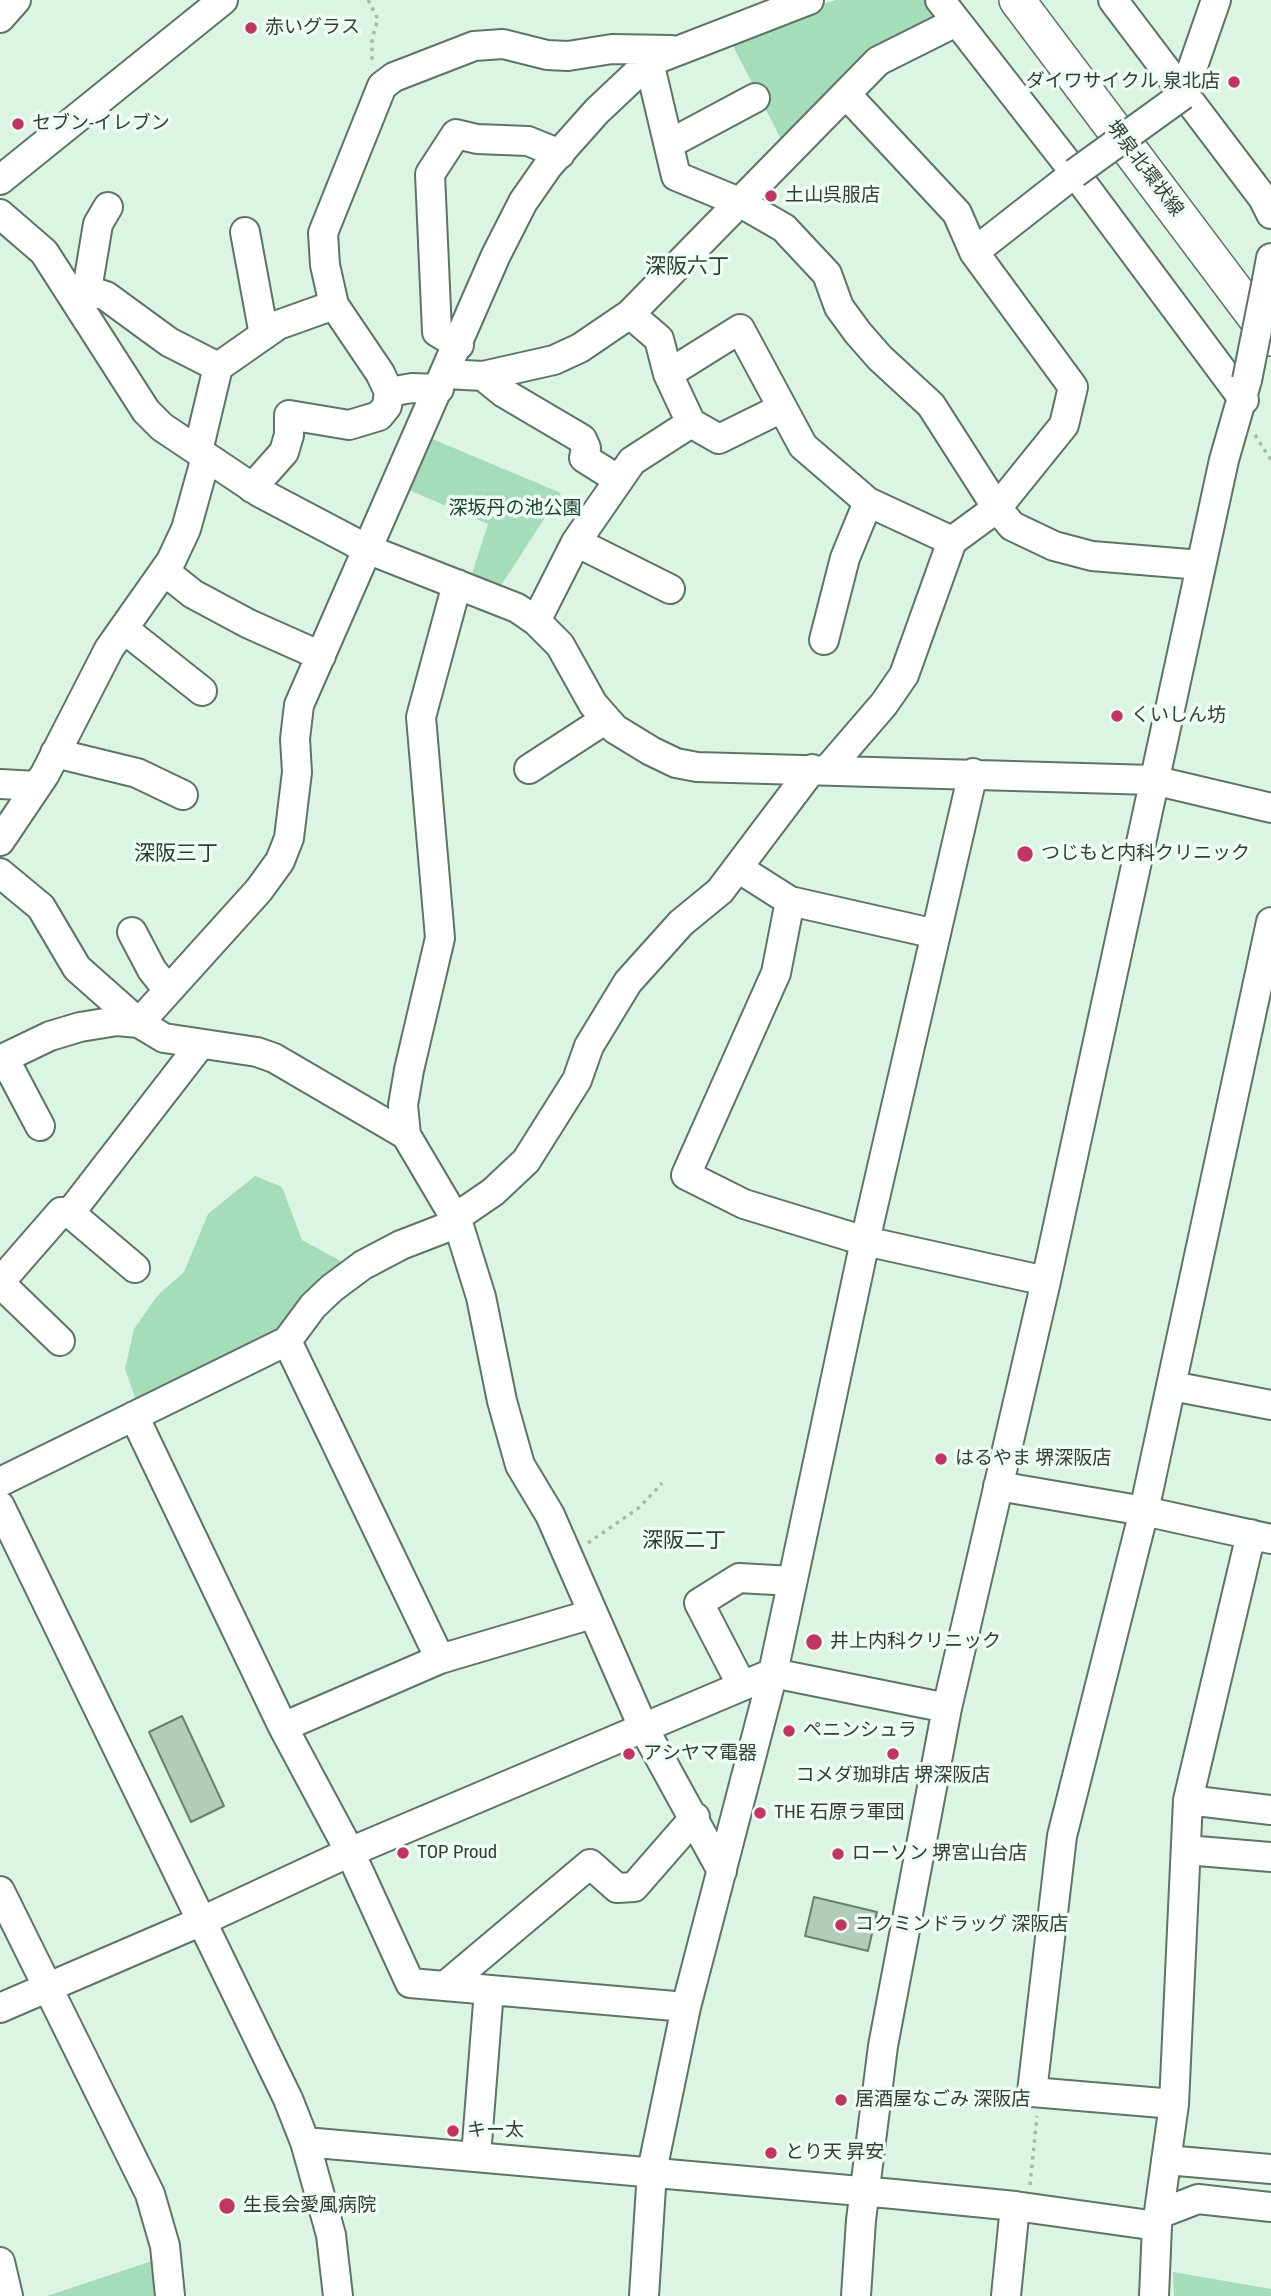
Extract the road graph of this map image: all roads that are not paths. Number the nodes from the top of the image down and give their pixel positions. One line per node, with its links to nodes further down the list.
1 (16, 0): 9 (street)
2 (223, 0): 18 (street)
3 (809, 0): 7 (street)
4 (1017, 0): 30 (main road, 堺泉北環状線)
5 (1113, 0): 13 (street)
6 (1216, 0): 13 (street)
7 (750, 9): 10 (street)
8 (948, 11): 12 (street); 17 (street)
9 (0, 18)
10 (677, 50): 11 (street); 27 (street)
11 (649, 62): 15 (street); 16 (street)
12 (846, 94): 19 (street); 24 (street)
13 (1183, 95): 17 (street, bridge); 22 (street)
14 (755, 98): 15 (street)
15 (669, 145): 19 (street)
16 (559, 154): 31 (street); 31 (street)
17 (1075, 173): 24 (street); 36 (street)
18 (0, 180)
19 (739, 202): 28 (street); 44 (street)
20 (108, 207): 26 (street)
21 (0, 214): 26 (street)
22 (1271, 214)
23 (245, 232): 29 (street)
24 (974, 252): 44 (street)
25 (1269, 269): 36 (street, bridge)
26 (80, 294): 32 (street); 40 (street)
27 (334, 305): 29 (street); 37 (street)
28 (630, 314): 33 (street); 34 (street)
29 (264, 335): 32 (street)
30 (1271, 338)
31 (459, 345): 35 (street)
32 (218, 368): 40 (street)
33 (668, 374): 38 (street); 39 (street)
34 (483, 376): 35 (street); 41 (street)
35 (442, 382): 37 (street); 47 (street)
36 (1245, 390): 48 (street)
37 (389, 392): 42 (street)
38 (782, 408): 39 (street); 43 (street)
39 (691, 423): 41 (street)
40 (202, 454): 42 (street); 49 (street)
41 (619, 480): 46 (street)
42 (252, 488): 47 (street)
43 (867, 502): 45 (street); 54 (street)
44 (996, 508): 45 (street); 48 (street)
45 (952, 541): 60 (street)
46 (576, 542): 51 (street); 52 (street)
47 (367, 549): 50 (street); 55 (street)
48 (1201, 565): 62 (street)
49 (164, 571): 53 (street); 55 (street)
50 (457, 584): 52 (street); 79 (street)
51 (670, 589)
52 (536, 621): 57 (street)
53 (124, 628): 56 (street); 58 (street)
54 (824, 640)
55 (321, 656): 74 (street)
56 (202, 691)
57 (606, 719): 59 (street); 60 (street)
58 (55, 753): 64 (street); 65 (street)
59 (529, 769)
60 (820, 769): 61 (street); 68 (street)
61 (973, 772): 62 (street); 73 (street)
62 (1153, 780): 66 (street); 84 (street)
63 (0, 783): 64 (street)
64 (37, 786): 67 (street)
65 (183, 795)
66 (1271, 808)
67 (0, 841)
68 (738, 868): 70 (street); 81 (street)
69 (0, 873): 75 (street)
70 (790, 901): 73 (street); 82 (street)
71 (1270, 926): 88 (street)
72 (132, 932): 74 (street)
73 (936, 934): 82 (street)
74 (168, 990): 75 (street)
75 (139, 1023): 76 (street); 77 (street)
76 (200, 1045): 79 (street); 80 (street)
77 (2, 1059): 78 (street)
78 (40, 1126)
79 (405, 1135): 81 (street)
80 (70, 1213): 83 (street); 85 (street)
81 (457, 1221): 87 (street); 97 (street)
82 (865, 1241): 84 (street); 96 (street)
83 (135, 1268)
84 (1046, 1281): 92 (street)
85 (0, 1283): 86 (street)
86 (60, 1341)
87 (287, 1341): 90 (street); 98 (street)
88 (1172, 1386): 89 (street); 94 (street)
89 (1271, 1405)
90 (134, 1416): 91 (street); 102 (street)
91 (0, 1482)
92 (998, 1486): 94 (street); 101 (street)
93 (0, 1506): 112 (street)
94 (1144, 1511): 95 (street); 118 (street)
95 (1261, 1536): 104 (street)
96 (792, 1581): 99 (street); 100 (street)
97 (592, 1614): 98 (street); 103 (street)
98 (440, 1659): 102 (street)
99 (773, 1673): 100 (street); 101 (street); 110 (street)
100 (741, 1684): 103 (street)
101 (947, 1707): 124 (street)
102 (283, 1727): 108 (street)
103 (643, 1727): 106 (street); 108 (street)
104 (1188, 1800): 105 (street); 107 (street)
105 (1271, 1810)
106 (695, 1816): 110 (street); 113 (street)
107 (1186, 1850): 109 (street); 118 (street)
108 (350, 1852): 112 (street); 113 (street)
109 (1271, 1857)
110 (722, 1871): 116 (street)
111 (0, 1891): 114 (street)
112 (202, 1921): 114 (street); 119 (street)
113 (445, 1986): 115 (street)
114 (47, 1988): 117 (street); 130 (street)
115 (489, 1990): 116 (street); 120 (street)
116 (686, 2007): 123 (street)
117 (0, 2008)
118 (1174, 2104): 121 (street)
119 (305, 2141): 120 (street); 131 (street)
120 (477, 2157): 123 (street)
121 (1166, 2160): 122 (street); 127 (street)
122 (1271, 2169)
123 (652, 2171): 124 (street); 132 (street)
124 (865, 2191): 125 (street); 133 (street)
125 (1021, 2207): 127 (street); 134 (street)
126 (1271, 2207): 127 (street)
127 (1158, 2220): 135 (street)
128 (0, 2262): 129 (street)
129 (8, 2296)
130 (170, 2296)
131 (338, 2296)
132 (644, 2296)
133 (856, 2296)
134 (1006, 2296)
135 (1154, 2296)

